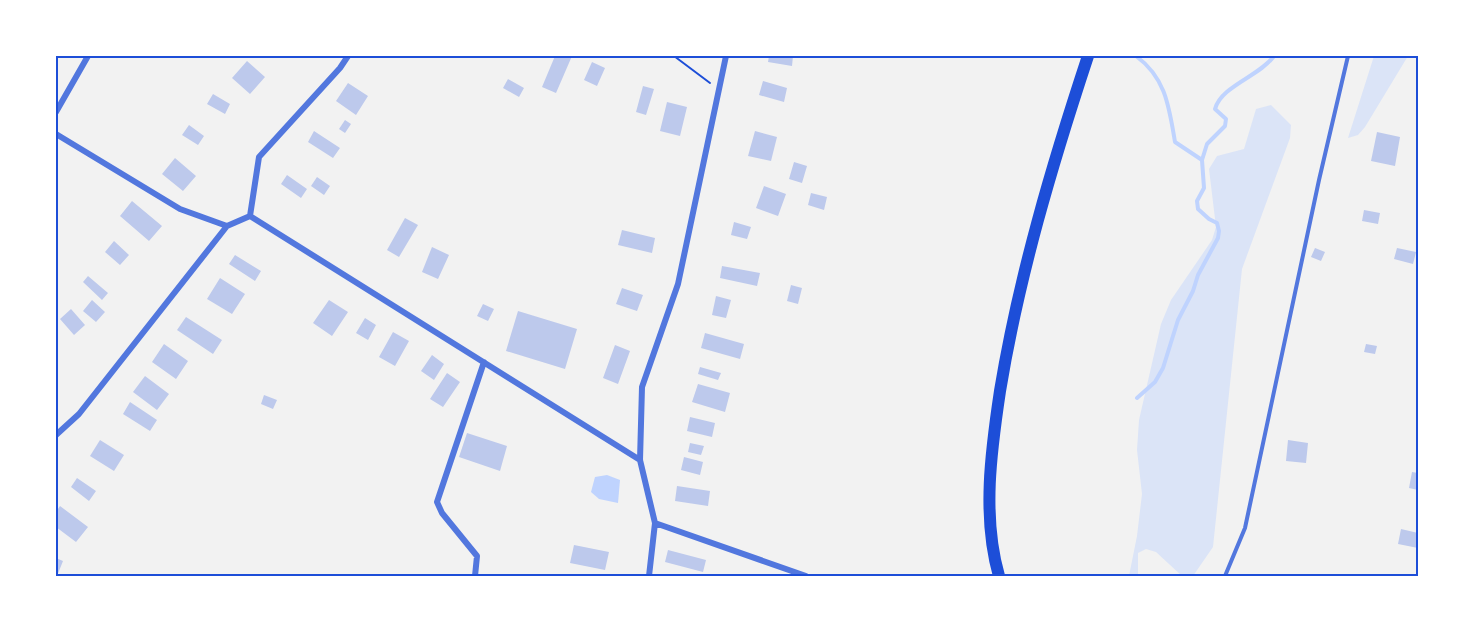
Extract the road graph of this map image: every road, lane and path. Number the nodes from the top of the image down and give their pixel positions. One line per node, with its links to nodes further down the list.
1 (88, 56): 8 (street)
2 (348, 56): 10 (street)
3 (674, 56): 7 (path)
4 (726, 56): 7 (street)
5 (1088, 56): 19 (main road)
6 (1347, 56): 20 (lane)
7 (719, 91): 14 (street)
8 (56, 112)
9 (56, 134): 11 (street)
10 (250, 216): 11 (street); 12 (street)
11 (227, 226): 13 (street)
12 (484, 362): 14 (street); 16 (street)
13 (56, 435)
14 (640, 460): 15 (street)
15 (655, 523): 17 (street); 18 (street)
16 (475, 576)
17 (649, 576)
18 (806, 576)
19 (999, 576)
20 (1225, 576)

